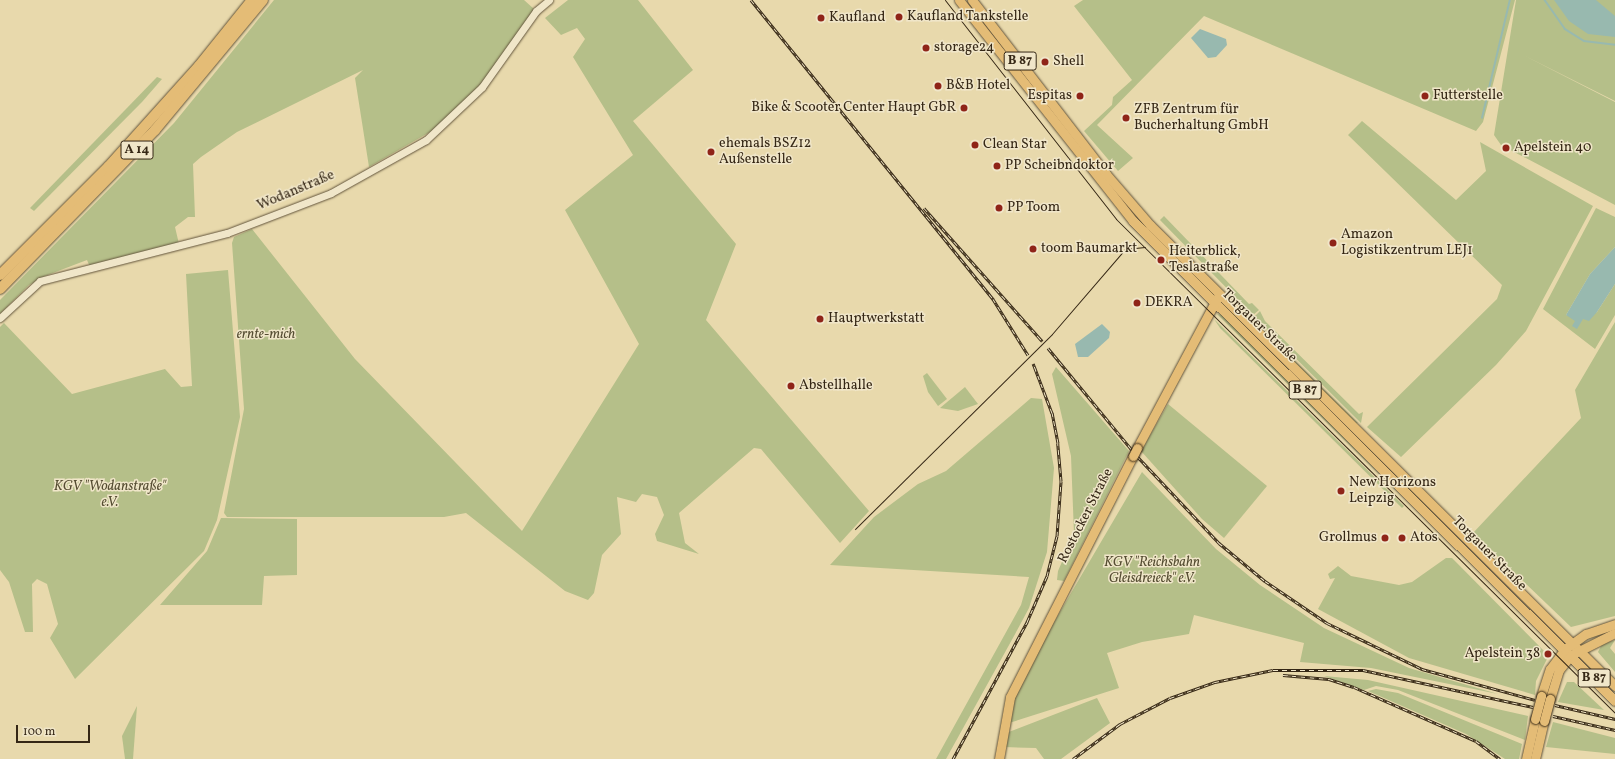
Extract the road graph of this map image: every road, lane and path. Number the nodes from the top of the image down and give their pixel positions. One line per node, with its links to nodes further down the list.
1 (252, 0): 6 (highway, A 14)
2 (263, 0): 7 (highway, A 14)
3 (549, 0): 10 (street, Wodanstraße)
4 (959, 0): 9 (main road, Torgauer Straße / B 87)
5 (972, 0): 8 (main road, Torgauer Straße / B 87)
6 (0, 275)
7 (0, 288)
8 (1219, 293): 9 (main road, Rostocker Straße); 13 (main road, Torgauer Straße / B 87)
9 (1214, 302): 15 (main road, Torgauer Straße / B 87); 19 (main road, Rostocker Straße)
10 (0, 318)
11 (1615, 624): 13 (main road)
12 (1615, 633): 14 (main road)
13 (1574, 641): 14 (main road, Torgauer Straße / B 87); 15 (main road)
14 (1580, 648): 15 (main road); 16 (main road, Torgauer Straße / B 87)
15 (1568, 652): 17 (main road, Torgauer Straße / B 87); 18 (main road, bridge)
16 (1615, 686)
17 (1615, 701)
18 (1540, 720): 20 (main road); 21 (main road)
19 (999, 759)
20 (1526, 759)
21 (1535, 759)

